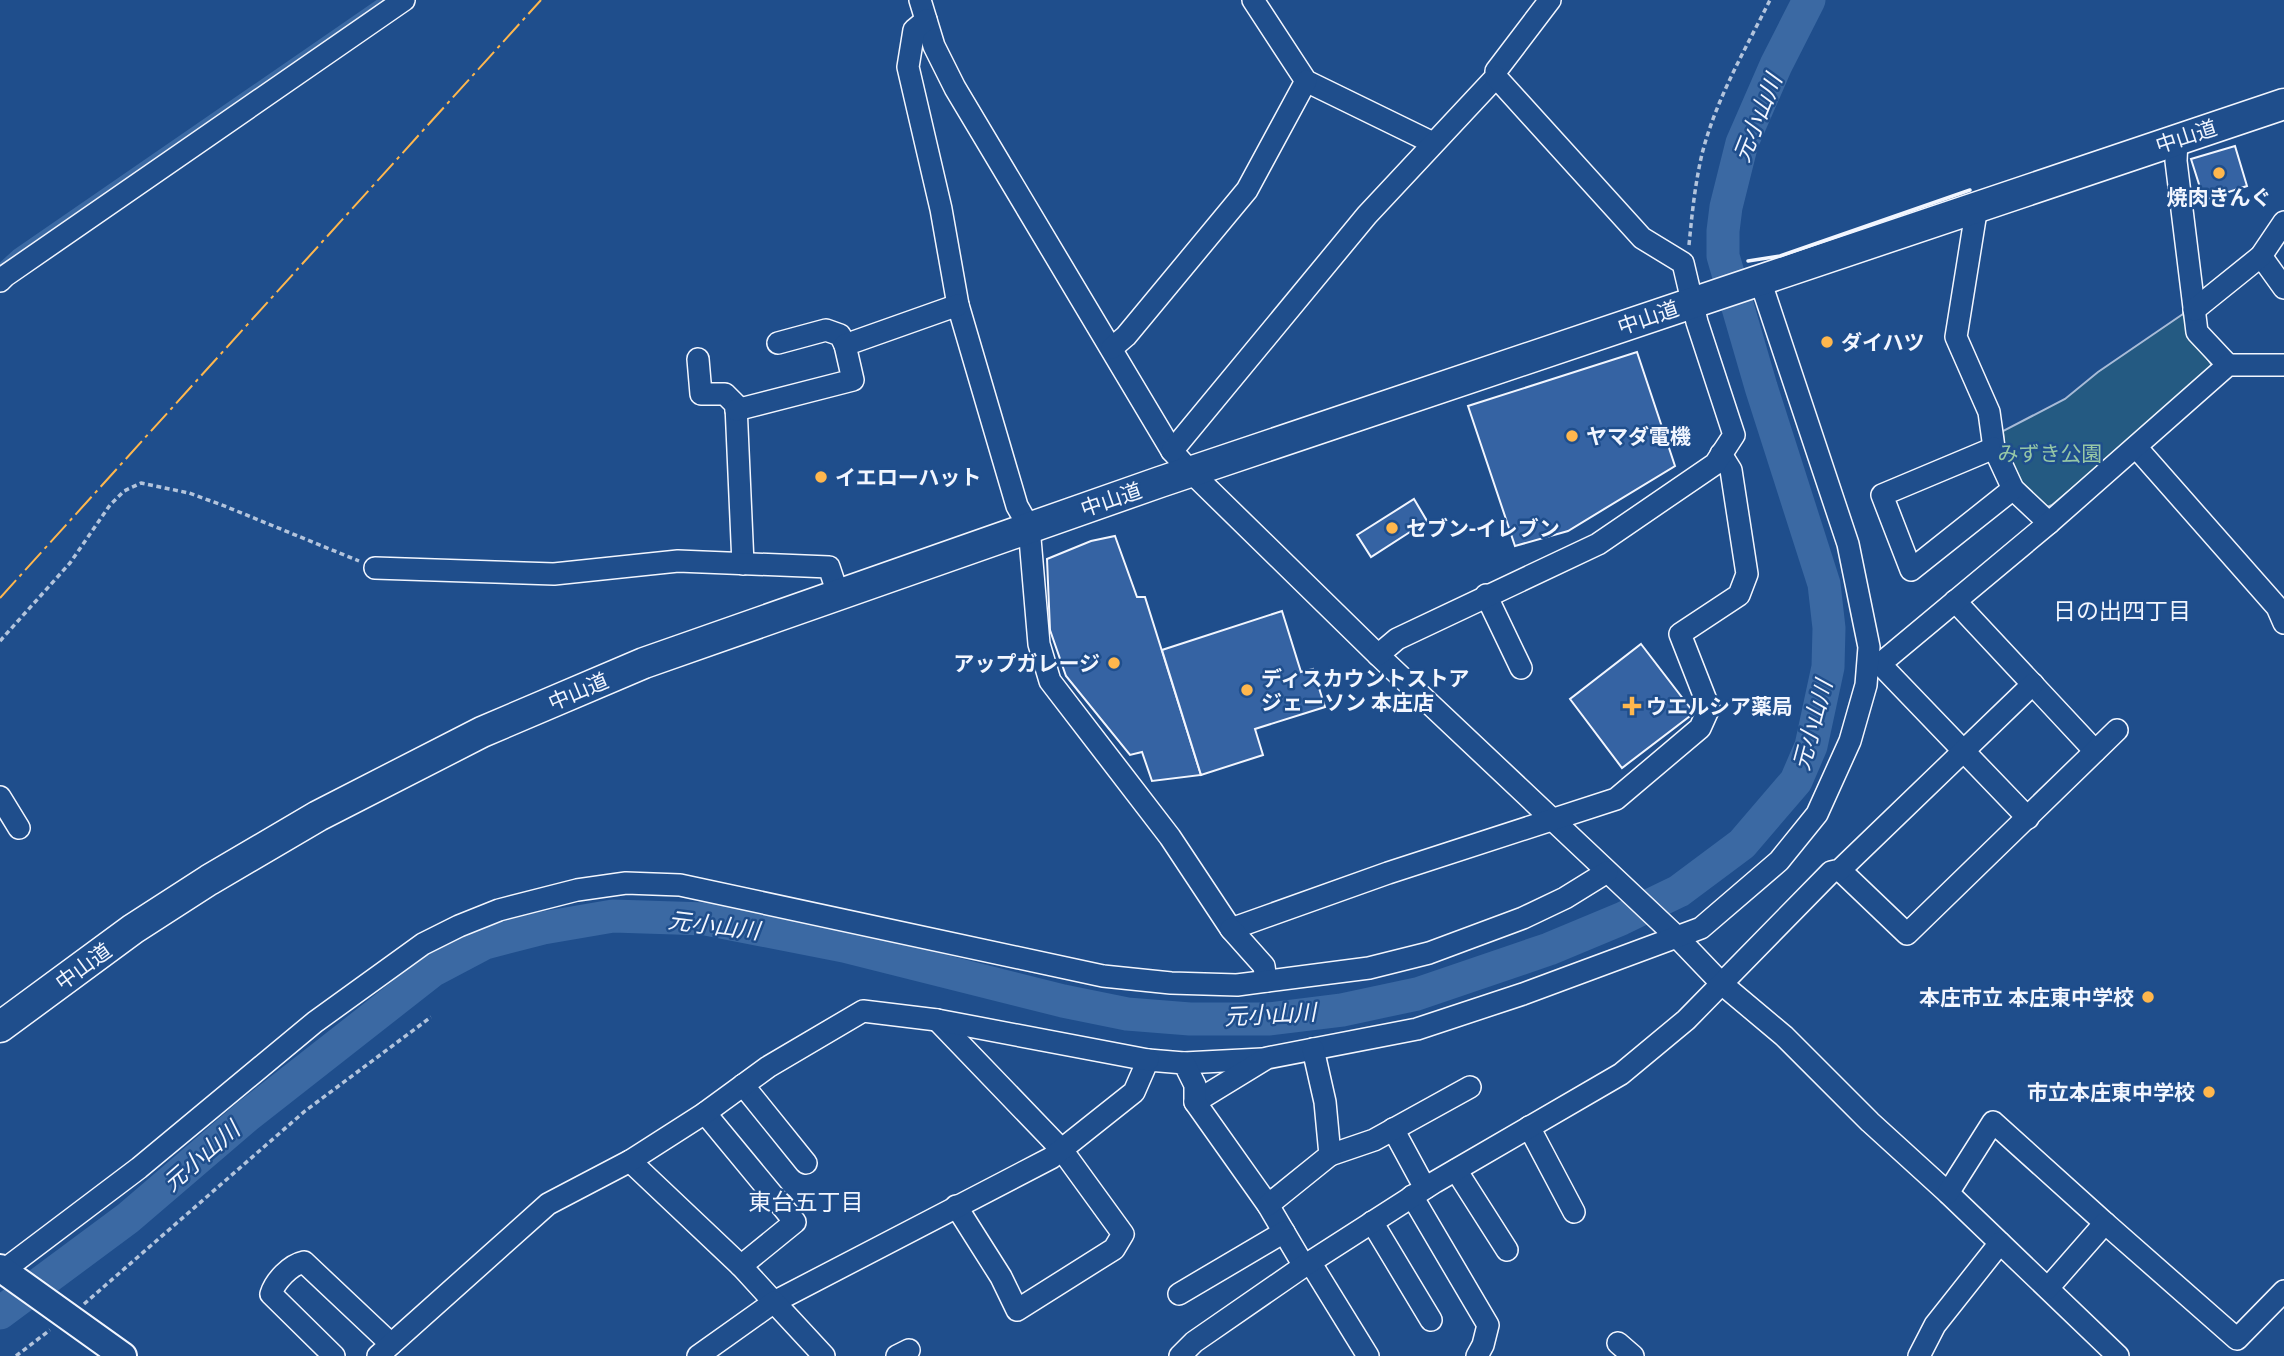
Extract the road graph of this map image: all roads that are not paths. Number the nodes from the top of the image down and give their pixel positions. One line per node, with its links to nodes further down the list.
1 (404, 0): 13 (street)
2 (1550, 0): 5 (street)
3 (1262, 3): 6 (street)
4 (923, 10): 17 (street); 21 (street)
5 (1496, 77): 9 (street); 16 (street)
6 (1306, 80): 9 (street); 21 (street)
7 (2284, 104): 8 (highway, 中山道)
8 (2177, 139): 10 (highway, 中山道); 18 (street)
9 (1433, 143): 29 (street)
10 (1977, 206): 14 (highway, 中山道); 27 (street)
11 (2284, 222): 12 (street)
12 (2261, 256): 15 (street); 18 (street)
13 (2, 275)
14 (1757, 281): 16 (highway, 中山道); 52 (street)
15 (2284, 288)
16 (1696, 302): 28 (street); 29 (highway, 中山道)
17 (958, 305): 20 (street); 32 (street)
18 (2194, 310): 23 (street)
19 (778, 343): 20 (street)
20 (845, 345): 25 (street)
21 (1112, 348): 29 (street)
22 (698, 359): 25 (street)
23 (2228, 365): 24 (street); 26 (street)
24 (2284, 365)
25 (736, 411): 33 (street)
26 (2136, 447): 31 (street); 38 (street)
27 (1994, 448): 30 (street); 30 (street)
28 (1721, 454): 36 (street); 47 (street)
29 (1181, 461): 32 (highway, 中山道); 39 (street)
30 (2013, 489): 31 (street)
31 (2049, 523): 37 (street)
32 (1029, 527): 35 (highway, 中山道); 51 (street)
33 (743, 564): 34 (street); 35 (street)
34 (375, 568)
35 (838, 594): 56 (highway, 中山道)
36 (1486, 595): 39 (street); 40 (street)
37 (1955, 601): 41 (street); 43 (street)
38 (2284, 624)
39 (1378, 655): 47 (street)
40 (1521, 668)
41 (2033, 684): 43 (street); 44 (street)
42 (2116, 730): 44 (street)
43 (1964, 751): 46 (street); 49 (street)
44 (2095, 751): 46 (street)
45 (0, 797): 48 (street)
46 (2028, 818): 49 (street)
47 (1550, 820): 50 (street); 51 (street)
48 (19, 828)
49 (1840, 870): 54 (street)
50 (1612, 876): 52 (street); 53 (street)
51 (1231, 929): 53 (street)
52 (1673, 934): 54 (street); 57 (street)
53 (1266, 981): 84 (street)
54 (1722, 984): 65 (street); 73 (street)
55 (937, 1020): 59 (street); 61 (street); 67 (street)
56 (0, 1027)
57 (1313, 1049): 58 (street); 68 (street)
58 (1267, 1058): 60 (street); 63 (street)
59 (1148, 1060): 60 (street); 67 (street)
60 (1184, 1063): 63 (street)
61 (743, 1085): 64 (street); 70 (street)
62 (1470, 1087): 66 (street)
63 (1195, 1102): 74 (street)
64 (705, 1113): 69 (street); 83 (street)
65 (1529, 1127): 71 (street); 76 (street)
66 (1393, 1129): 68 (street); 72 (street)
67 (1062, 1150): 75 (street); 75 (street)
68 (1330, 1155): 74 (street)
69 (630, 1161): 83 (street); 90 (street)
70 (806, 1163)
71 (1456, 1170): 72 (street); 81 (street)
72 (1419, 1192): 77 (street); 97 (street)
73 (1948, 1193): 78 (street); 80 (street)
74 (1268, 1205): 79 (street)
75 (956, 1206): 88 (street)
76 (1574, 1212)
77 (1372, 1222): 82 (street); 89 (street)
78 (2105, 1223): 85 (street); 86 (street)
79 (1284, 1232): 82 (street); 87 (street)
80 (2000, 1243): 85 (street); 98 (street)
81 (1507, 1250)
82 (1307, 1264): 95 (street); 96 (street)
83 (741, 1266): 88 (street)
84 (4, 1271): 91 (main road)
85 (2048, 1288): 99 (street)
86 (2284, 1291)
87 (1180, 1294)
88 (774, 1303): 93 (street); 94 (street)
89 (1431, 1320)
90 (384, 1350): 92 (street)
91 (123, 1356)
92 (334, 1356)
93 (698, 1356)
94 (824, 1356)
95 (1181, 1356)
96 (1368, 1356)
97 (1477, 1356)
98 (1919, 1356)
99 (2118, 1356)

